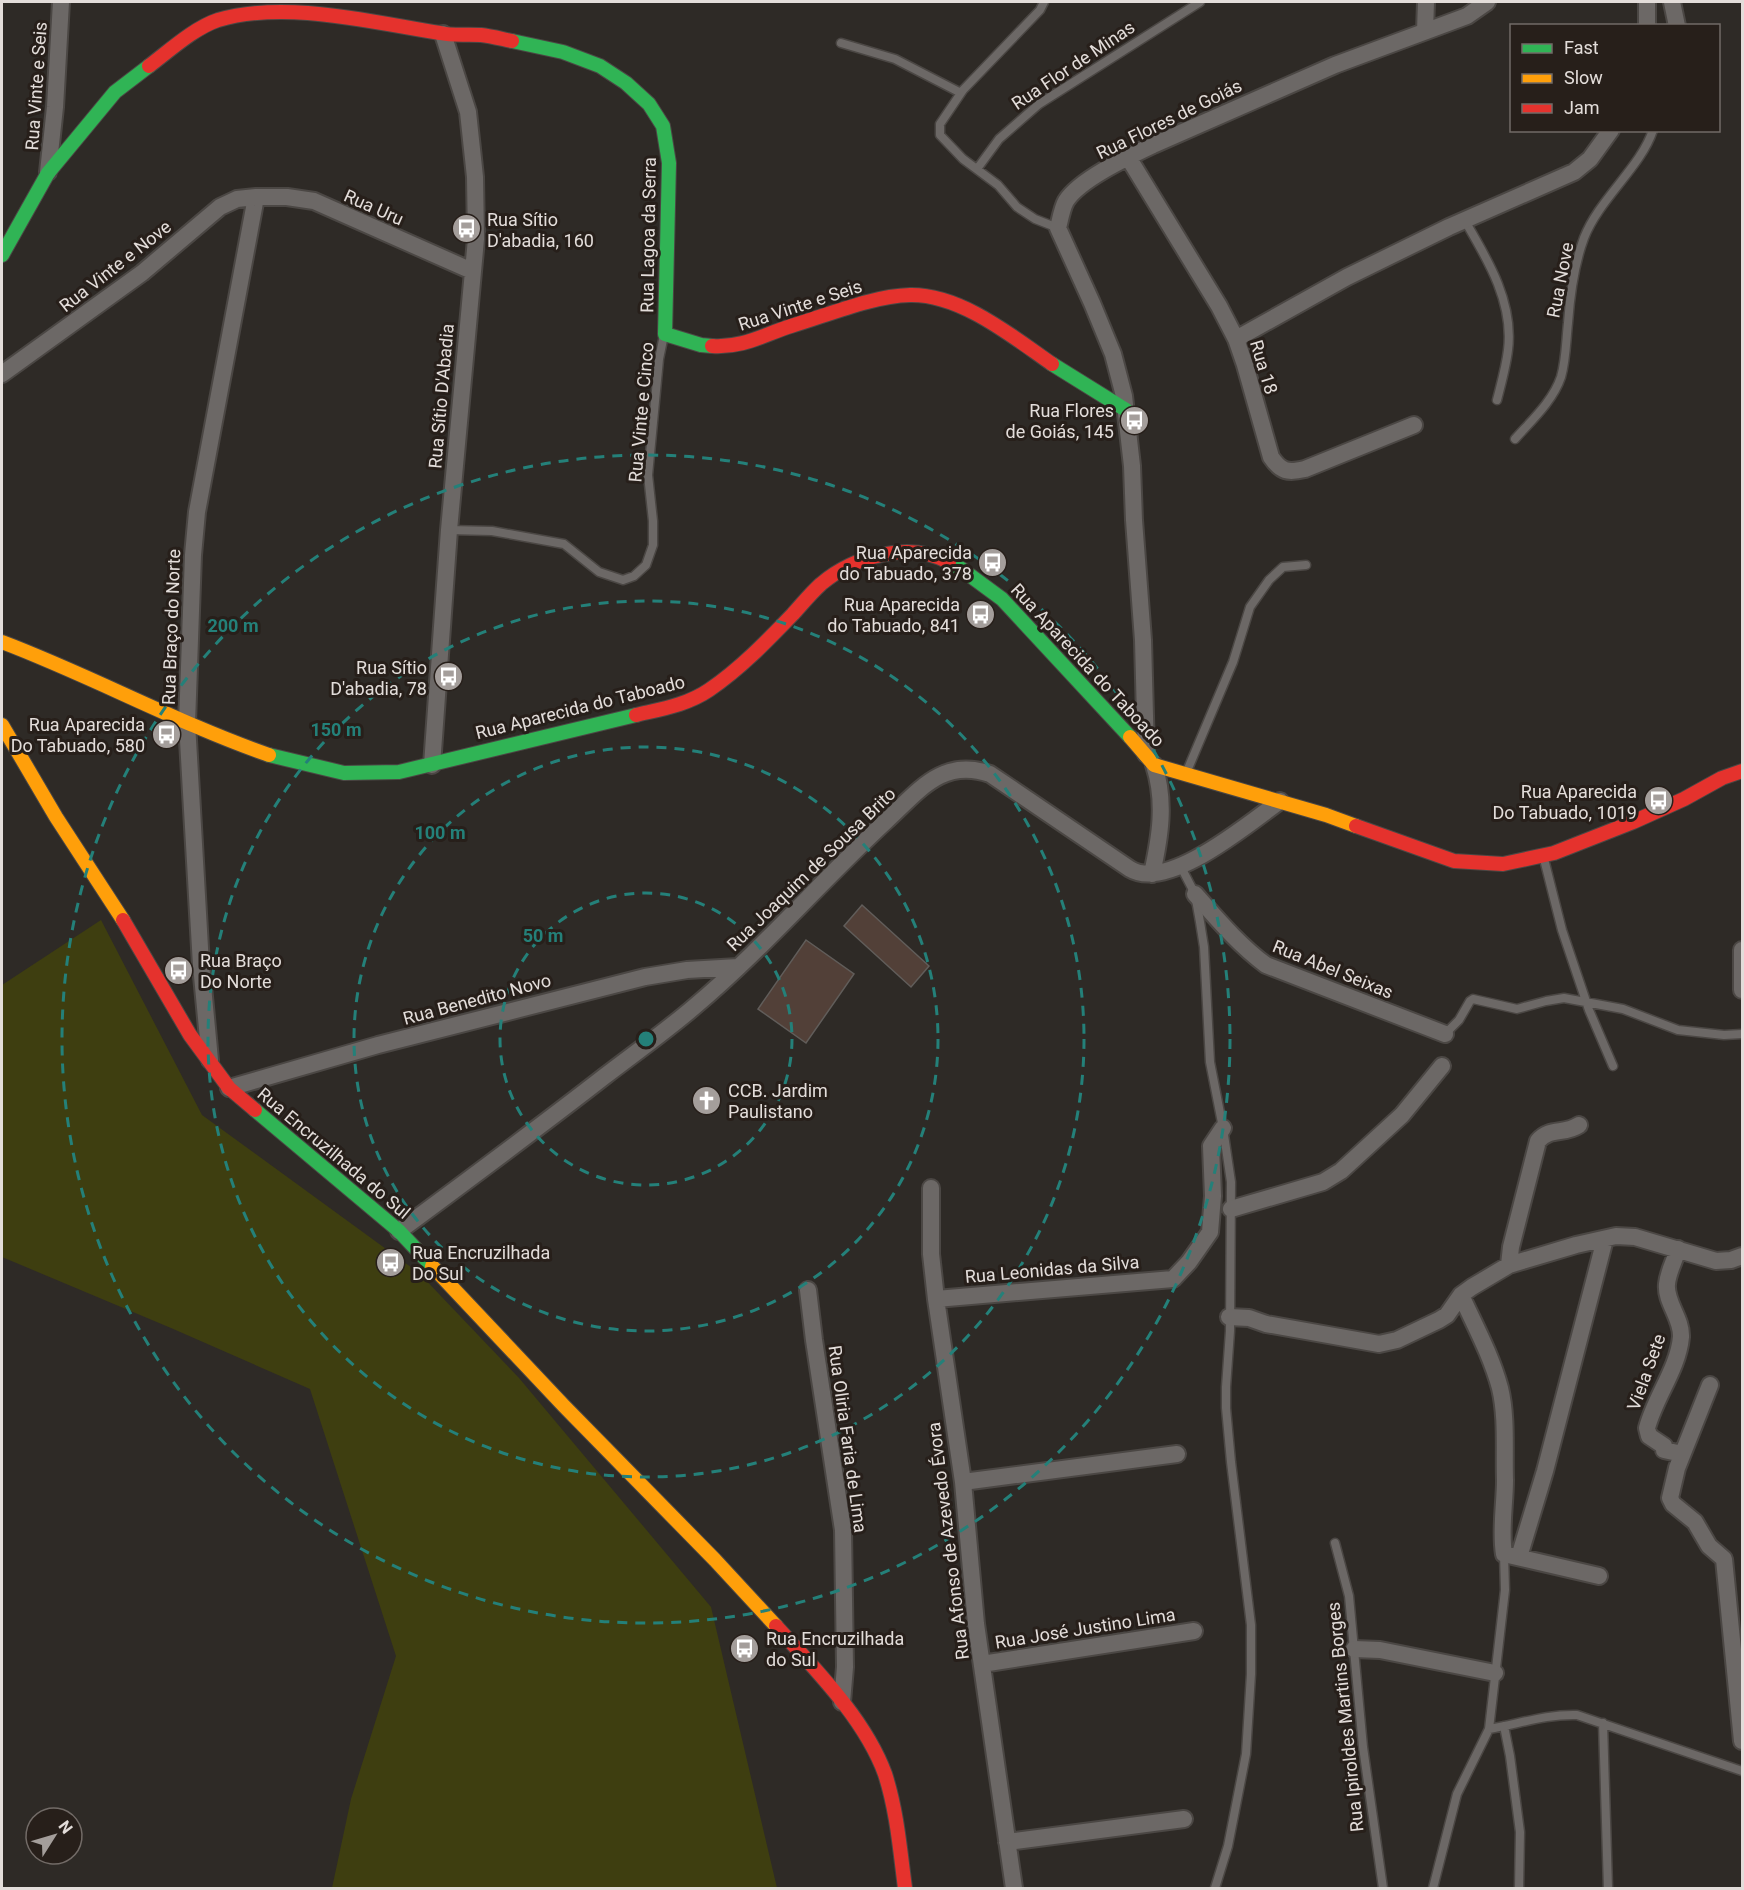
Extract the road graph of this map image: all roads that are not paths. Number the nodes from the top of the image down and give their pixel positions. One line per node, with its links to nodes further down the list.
1 (61, 2): 18 (street, Rua Vinte e Seis)
2 (1044, 2): 13 (lane)
3 (1200, 2): 17 (lane, Rua Flor de Minas)
4 (1426, 2): 10 (street)
5 (1487, 2): 10 (street, Rua Flores de Goiás)
6 (1647, 2): 8 (street)
7 (1672, 2): 9 (street)
8 (1647, 24)
9 (1677, 24)
10 (1425, 31): 16 (street, Rua Flores de Goiás)
11 (443, 34): 18 (street, Rua Lagoa da Serra); 23 (street, Rua Sítio D'Abadia); 24 (street, Rua Lagoa da Serra)
12 (841, 43): 13 (lane)
13 (961, 93): 17 (lane)
14 (1610, 132): 20 (street)
15 (1652, 132): 30 (lane, Rua Nove)
16 (1128, 157): 21 (street, Rua Flores de Goiás); 25 (street, Rua 18)
17 (976, 169): 21 (lane)
18 (48, 173): 22 (street, Rua Lagoa da Serra)
19 (256, 198): 23 (street, Rua Uru); 26 (street, Rua Vinte e Nove); 34 (street, Rua Braço do Norte)
20 (1465, 221): 25 (street); 27 (lane)
21 (1058, 228): 28 (street)
22 (2, 255)
23 (472, 271): 31 (street, Rua Sítio D'Abadia)
24 (665, 334): 28 (street, Rua Vinte e Seis); 31 (lane, Rua Vinte e Cinco)
25 (1236, 339): 29 (street, Rua 18)
26 (2, 374)
27 (1497, 400)
28 (1126, 410): 36 (street)
29 (1414, 425)
30 (1515, 439)
31 (449, 530): 37 (street, Rua Sítio D'Abadia)
32 (1306, 565): 39 (lane)
33 (2, 642): 34 (street, Rua Aparecida do Taboado)
34 (187, 723): 37 (street, Rua Aparecida do Taboado); 51 (street, Rua Braço do Norte)
35 (2, 725): 51 (street, Rua Encruzilhada do Sul)
36 (1150, 760): 37 (street, Rua Aparecida do Taboado); 39 (street, Rua Aparecida do Taboado); 43 (street)
37 (432, 765)
38 (1743, 771): 41 (street, Rua Aparecida do Taboado)
39 (1186, 774): 40 (street, Rua Aparecida do Taboado)
40 (1280, 801): 41 (street, Rua Aparecida do Taboado); 42 (street)
41 (1543, 856): 48 (lane)
42 (1181, 867): 43 (street); 44 (lane)
43 (1152, 874): 46 (street, Rua Joaquim de Sousa Brito)
44 (1195, 894): 49 (street, Rua Abel Seixas); 56 (lane)
45 (1743, 950): 47 (street)
46 (738, 967): 54 (street, Rua Benedito Novo); 59 (street, Rua Joaquim de Sousa Brito)
47 (1743, 990)
48 (1587, 1002): 49 (lane); 50 (lane); 53 (lane)
49 (1445, 1034)
50 (1743, 1034)
51 (210, 1064): 54 (street, Rua Encruzilhada do Sul)
52 (1442, 1066): 58 (street)
53 (1613, 1066)
54 (229, 1088): 59 (street, Rua Encruzilhada do Sul)
55 (1579, 1125): 63 (street)
56 (1223, 1128): 58 (lane); 66 (street, Rua Leonidas da Silva)
57 (931, 1188): 66 (street, Rua Afonso de Azevedo Évora)
58 (1231, 1209): 67 (lane)
59 (399, 1231): 79 (street, Rua Encruzilhada do Sul)
60 (1605, 1239): 61 (street); 63 (street); 73 (street)
61 (1678, 1249): 62 (street); 70 (street, Viela Sete)
62 (1743, 1256)
63 (1509, 1265): 65 (street)
64 (808, 1290): 79 (street, Rua Oliria Faria de Lima)
65 (1461, 1295): 67 (street); 73 (street)
66 (936, 1299): 71 (street, Rua Afonso de Azevedo Évora)
67 (1230, 1317): 89 (lane)
68 (1710, 1386): 70 (street)
69 (1177, 1454): 71 (street)
70 (1682, 1454): 83 (street)
71 (963, 1482): 77 (street, Rua Afonso de Azevedo Évora)
72 (1335, 1543): 76 (lane, Rua Ipiroldes Martins Borges)
73 (1512, 1555): 74 (street); 78 (lane)
74 (1599, 1576)
75 (1194, 1631): 77 (street, Rua José Justino Lima)
76 (1354, 1649): 78 (street); 90 (lane, Rua Ipiroldes Martins Borges)
77 (982, 1664): 86 (street, Rua Afonso de Azevedo Évora)
78 (1496, 1673): 82 (lane)
79 (842, 1702): 87 (street, Rua Encruzilhada do Sul)
80 (1603, 1722): 81 (lane); 84 (lane); 93 (lane)
81 (1504, 1726): 82 (lane); 92 (lane)
82 (1489, 1729): 91 (lane)
83 (1743, 1741)
84 (1743, 1771)
85 (1184, 1819): 86 (street)
86 (1006, 1842): 88 (street, Rua Afonso de Azevedo Évora)
87 (905, 1888)
88 (1014, 1888)
89 (1215, 1888)
90 (1383, 1888)
91 (1433, 1888)
92 (1519, 1888)
93 (1608, 1888)

